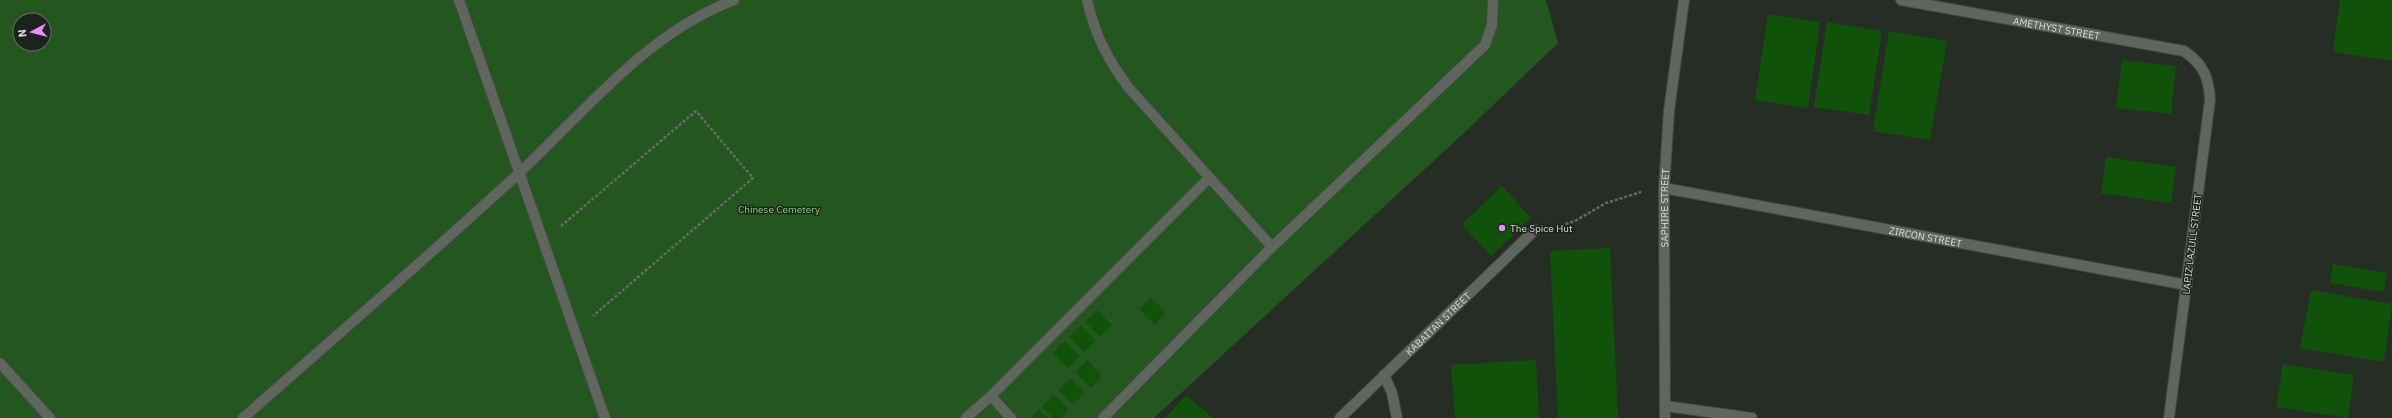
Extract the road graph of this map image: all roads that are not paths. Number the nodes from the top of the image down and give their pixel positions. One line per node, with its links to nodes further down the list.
1 (458, 0): 8 (street)
2 (734, 0): 8 (street)
3 (1087, 0): 9 (street)
4 (1493, 0): 12 (street)
5 (1684, 0): 10 (street, SAPHIRE STREET)
6 (1901, 0): 7 (street, AMETHYST STREET)
7 (2205, 70): 13 (street, LAPIZ LAZULL STREET)
8 (519, 173): 19 (street); 20 (street)
9 (1209, 178): 12 (street); 16 (street)
10 (1664, 188): 13 (street, ZIRCON STREET); 17 (street, SAPHIRE STREET)
11 (1535, 230): 15 (street, KABAITAN STREET)
12 (1272, 247): 23 (street)
13 (2187, 285): 28 (street, LAPIZ LAZULL STREET)
14 (0, 364): 18 (street)
15 (1384, 375): 24 (street, KABAITAN STREET); 25 (street)
16 (991, 396): 21 (street); 22 (street)
17 (1665, 406): 26 (street, SAPHIRE STREET); 27 (street)
18 (50, 418)
19 (243, 418)
20 (605, 418)
21 (966, 418)
22 (1011, 418)
23 (1103, 418)
24 (1340, 418)
25 (1397, 418)
26 (1665, 418)
27 (1752, 418)
28 (2169, 418)

